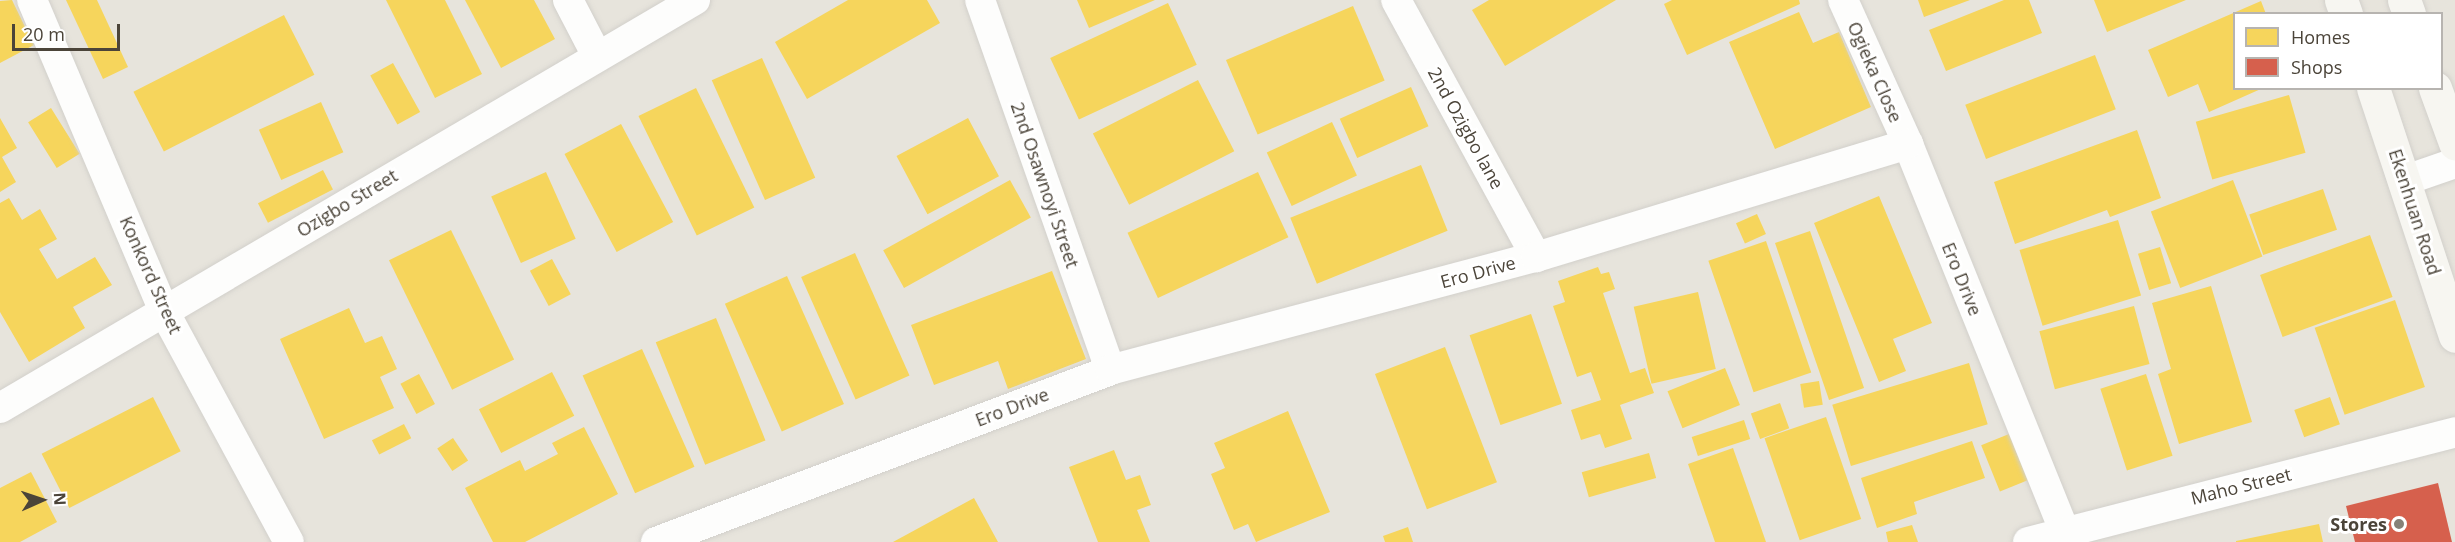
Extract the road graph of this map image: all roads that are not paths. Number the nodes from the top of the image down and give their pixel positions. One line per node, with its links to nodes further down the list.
1 (32, 0): 15 (street, Konkord Street)
2 (568, 0): 7 (street)
3 (695, 0): 7 (street, Ozigbo Street)
4 (980, 0): 17 (street, 2nd Osawnoyi Street)
5 (1396, 0): 14 (street, 2nd Ozigbo lane)
6 (1843, 0): 11 (street, Ogieka Close)
7 (596, 54): 15 (street, Ozigbo Street)
8 (2374, 90): 13 (main road, Ekenhuan Road)
9 (2437, 90): 10 (main road)
10 (2455, 143)
11 (1908, 144): 14 (street, Ero Drive); 20 (street, Ero Drive)
12 (2455, 163): 13 (street)
13 (2406, 180): 16 (main road, Ekenhuan Road)
14 (1536, 257): 17 (street, Ero Drive)
15 (165, 313): 18 (street, Ozigbo Street); 21 (street, Konkord Street)
16 (2455, 336)
17 (1110, 370): 22 (street, Ero Drive)
18 (0, 408)
19 (2455, 432): 20 (street, Maho Street)
20 (2067, 536): 23 (street, Maho Street)
21 (288, 542)
22 (656, 542)
23 (2028, 542)

